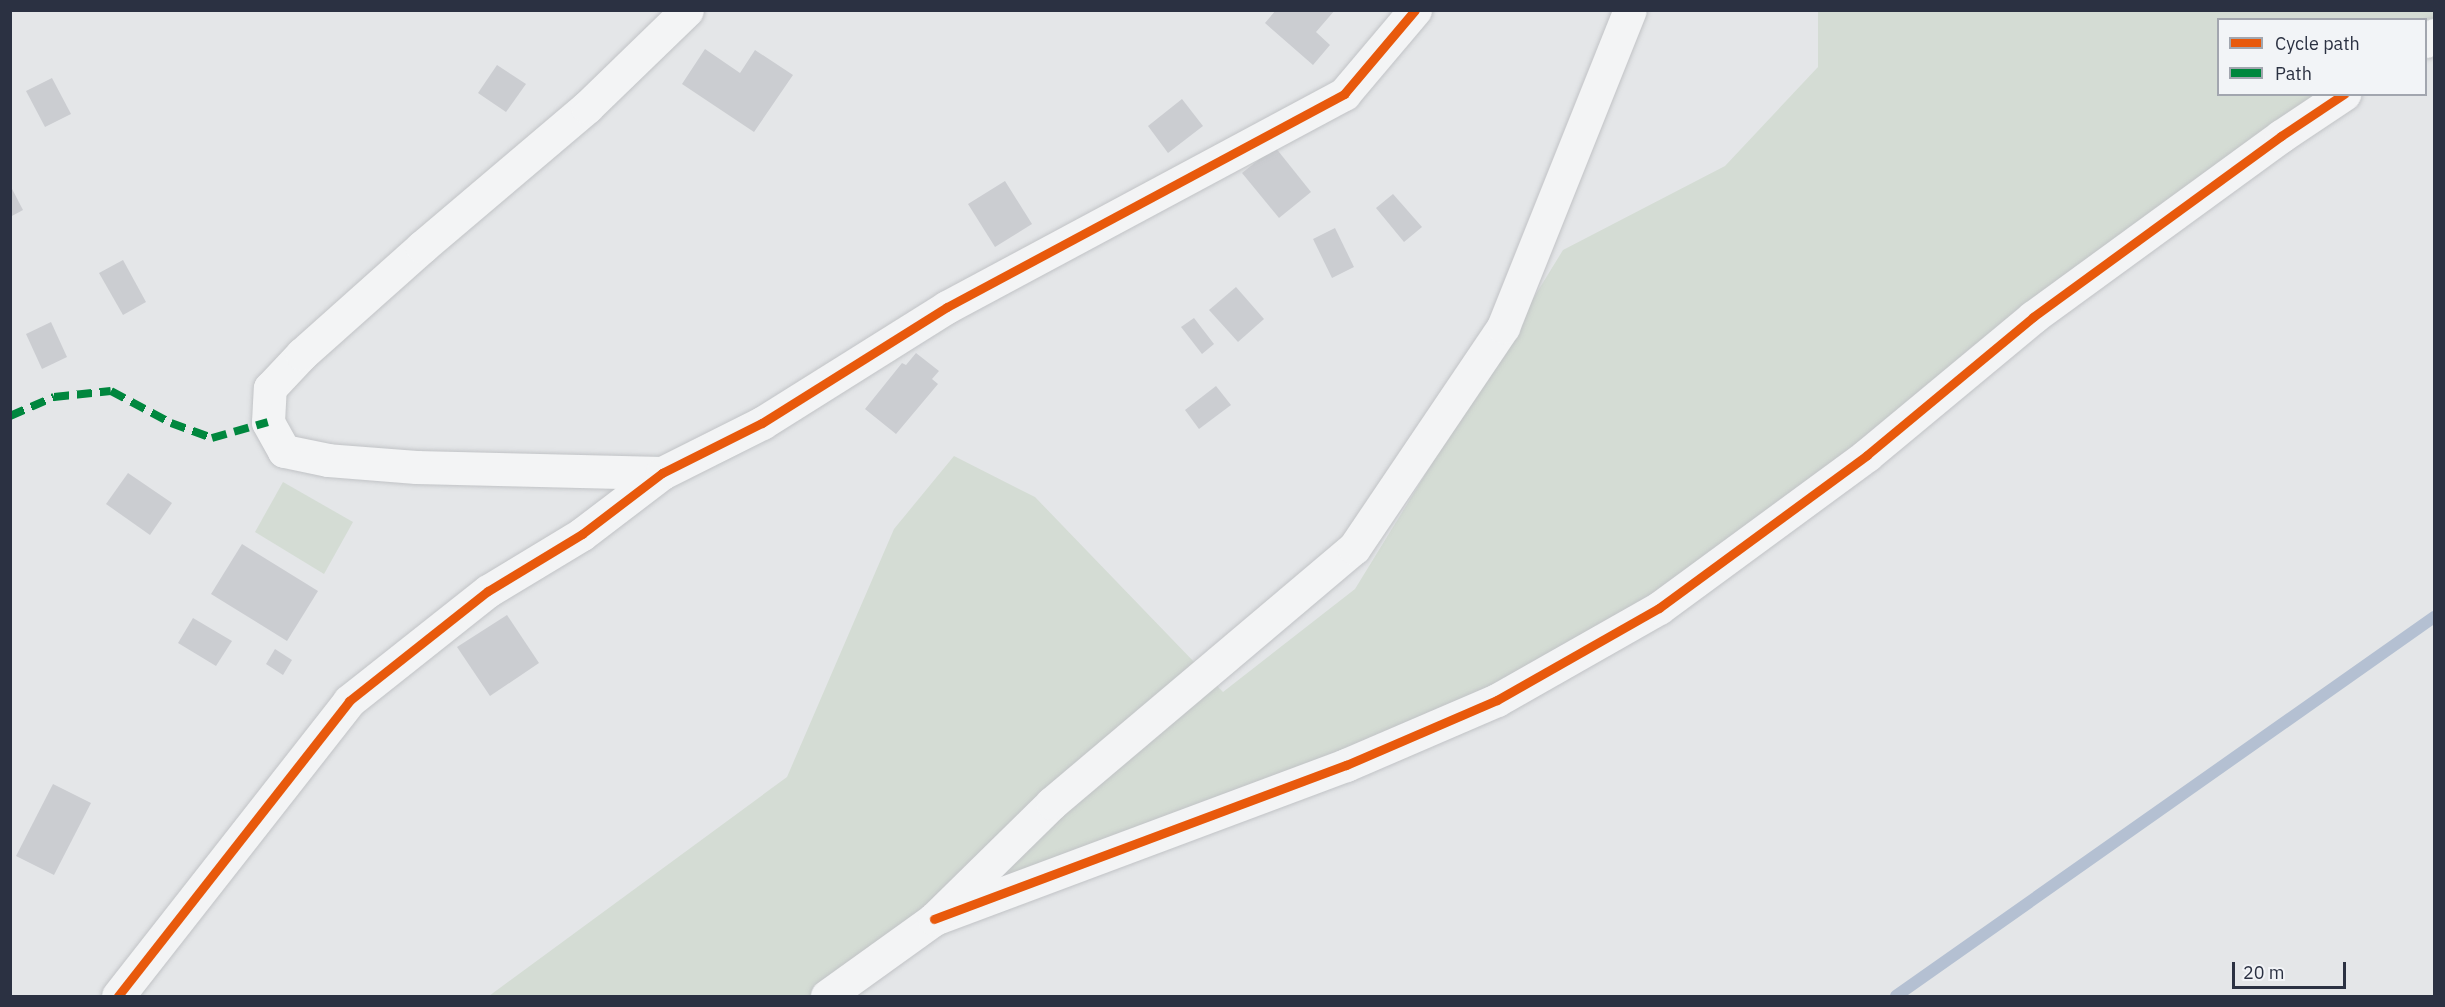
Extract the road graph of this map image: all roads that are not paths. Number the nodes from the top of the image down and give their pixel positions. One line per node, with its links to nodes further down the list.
1 (687, 10): 5 (street)
2 (1415, 10): 5 (street)
3 (1630, 10): 6 (street)
4 (2341, 96): 6 (street)
5 (662, 473): 7 (street)
6 (934, 919): 8 (street)
7 (118, 996)
8 (826, 996)

